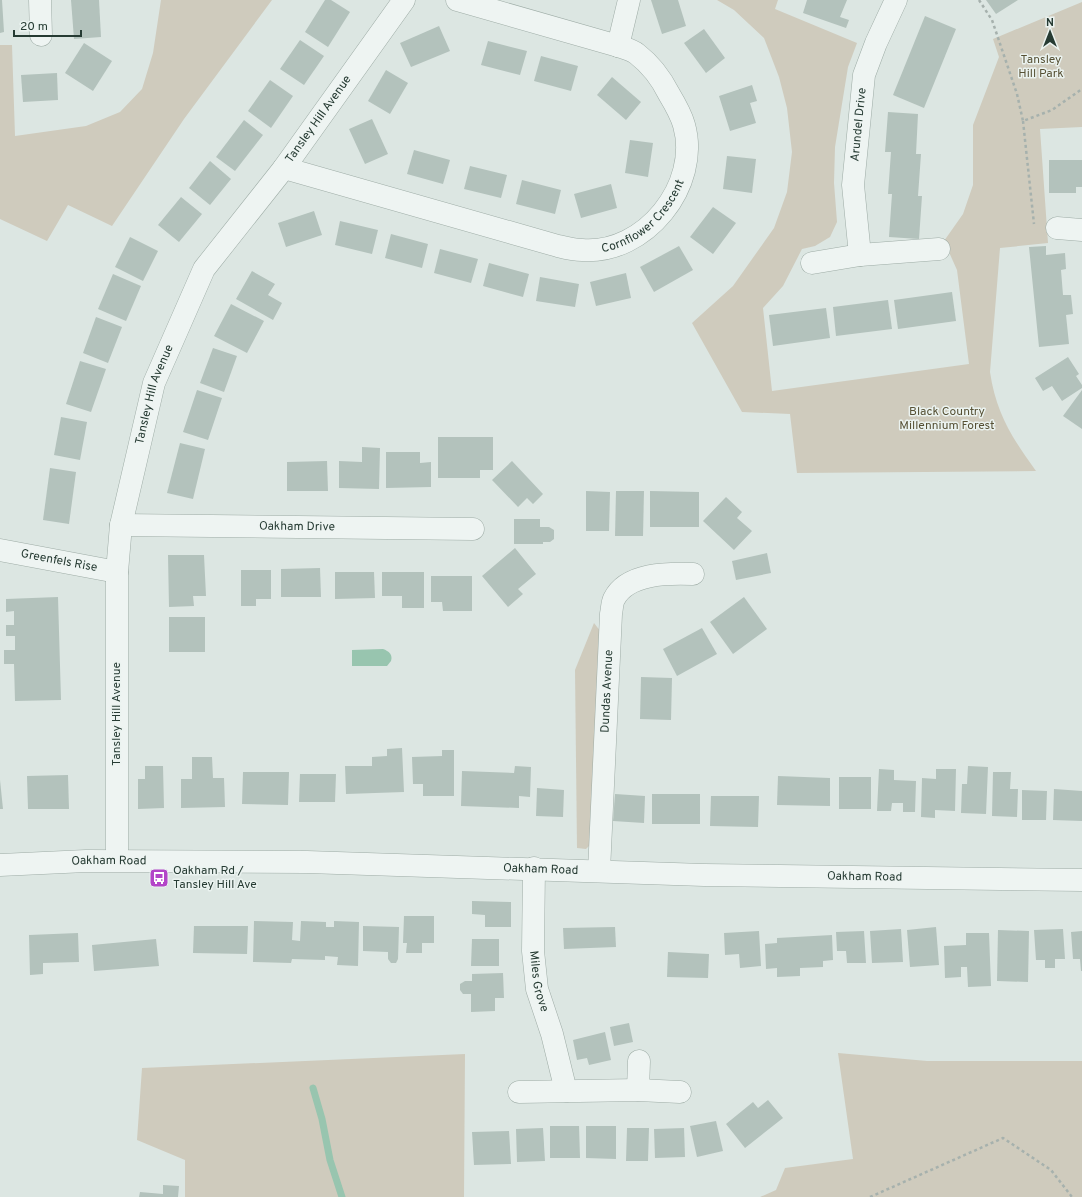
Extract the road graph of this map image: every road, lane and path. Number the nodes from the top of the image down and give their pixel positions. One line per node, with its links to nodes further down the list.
1 (40, 0): 7 (street)
2 (404, 0): 11 (street, Tansley Hill Avenue)
3 (457, 0): 8 (street, Cornflower Crescent)
4 (629, 0): 8 (street)
5 (896, 0): 15 (street, Arundel Drive)
6 (978, 0): 10 (path)
7 (41, 35)
8 (618, 46): 11 (street, Cornflower Crescent)
9 (1082, 89): 10 (path)
10 (1023, 121): 12 (path)
11 (284, 168): 17 (street, Tansley Hill Avenue)
12 (1058, 228): 13 (street)
13 (1082, 230)
14 (939, 249): 15 (street)
15 (860, 255): 16 (street)
16 (812, 263)
17 (120, 525): 18 (street, Oakham Drive); 20 (street, Tansley Hill Avenue)
18 (473, 529)
19 (0, 550): 20 (street, Greenfels Rise)
20 (117, 572): 22 (street, Tansley Hill Avenue)
21 (693, 574): 25 (street, Dundas Avenue)
22 (117, 860): 23 (street, Oakham Road); 24 (street, Oakham Road)
23 (0, 866)
24 (534, 868): 25 (street, Oakham Road); 29 (street, Miles Grove)
25 (599, 871): 26 (street, Oakham Road)
26 (1082, 880)
27 (639, 1060): 28 (street)
28 (638, 1090): 29 (street); 31 (street)
29 (566, 1091): 30 (street)
30 (519, 1092)
31 (680, 1092)
32 (870, 1197): 33 (path)
33 (1072, 1197)

